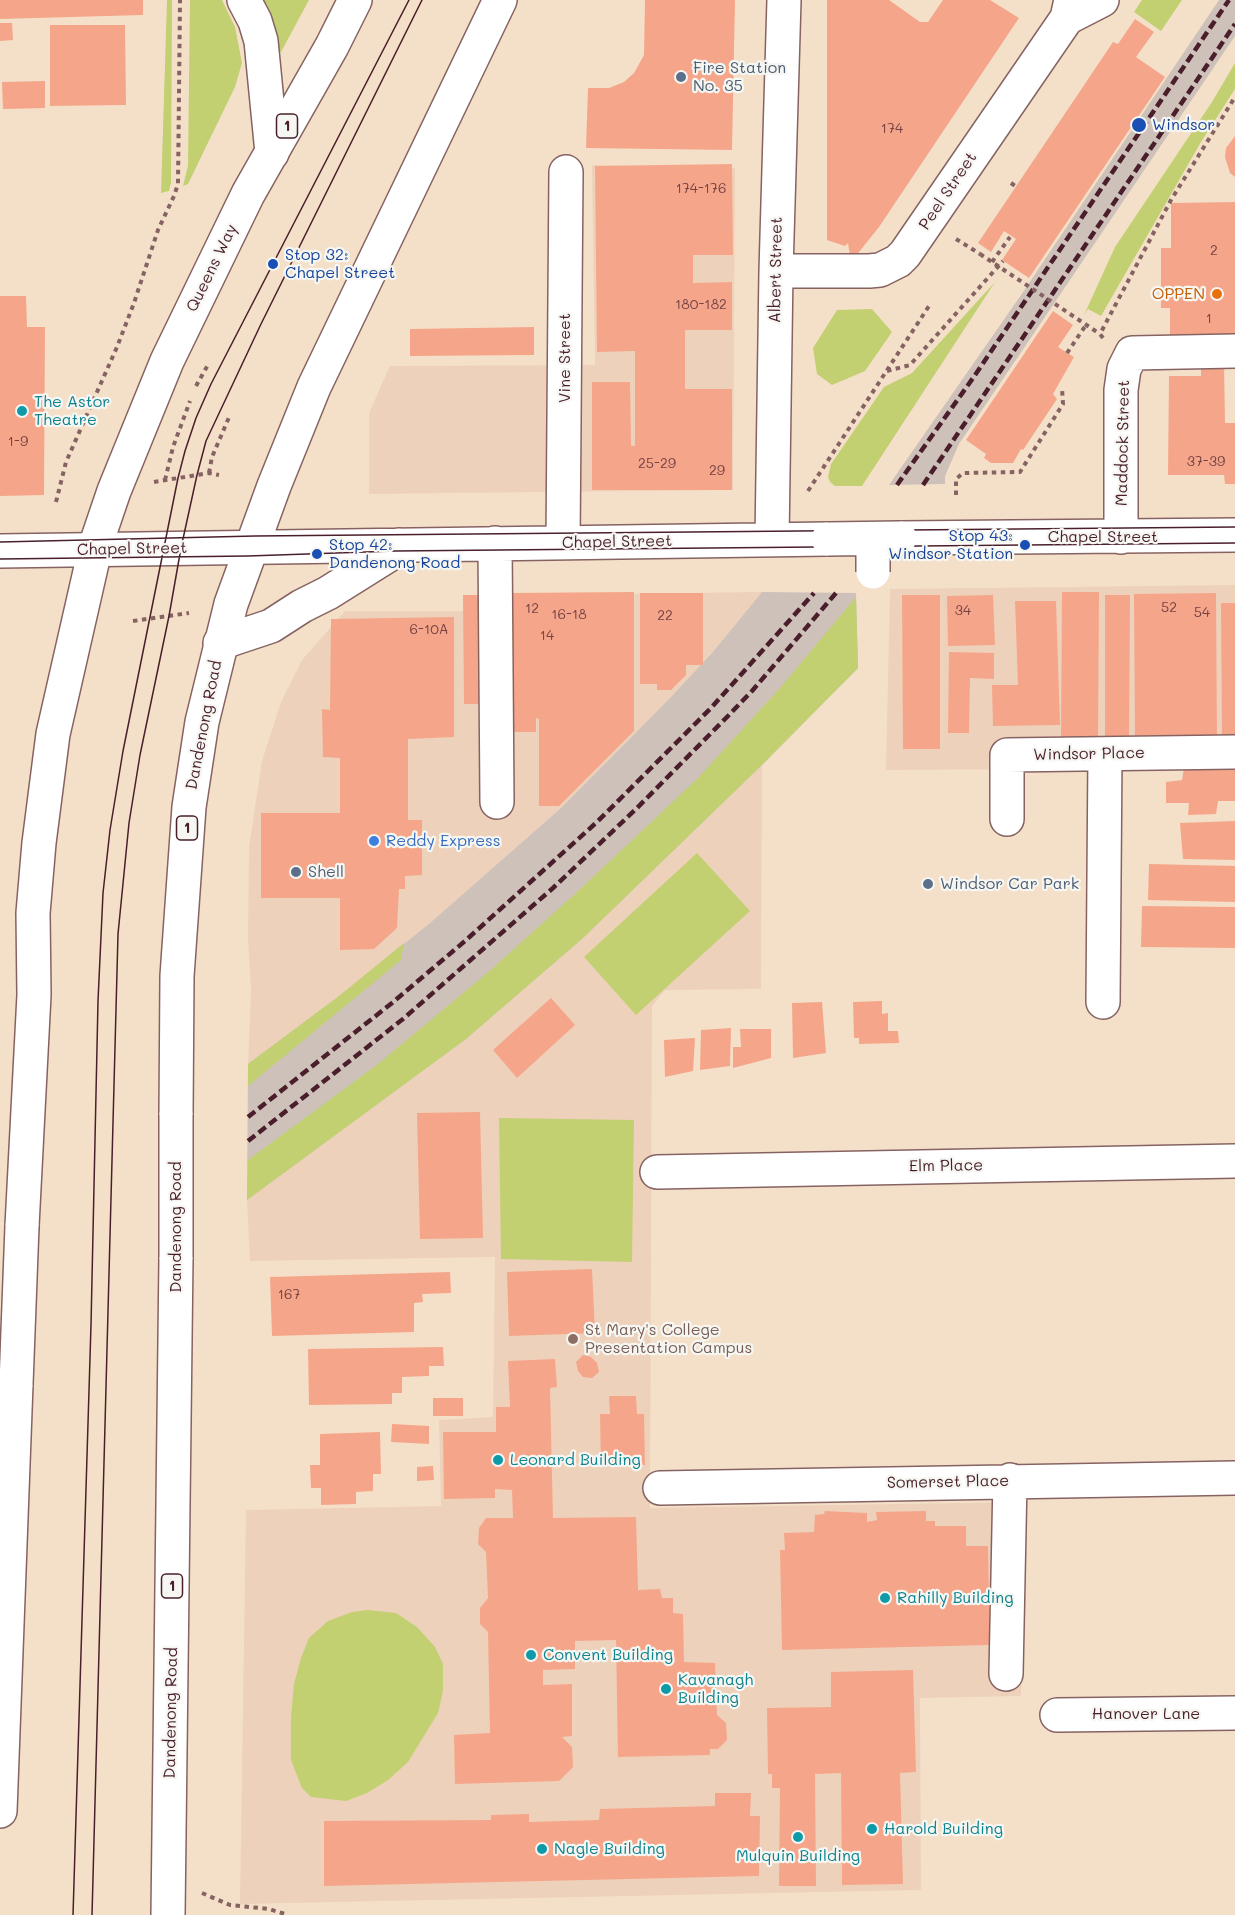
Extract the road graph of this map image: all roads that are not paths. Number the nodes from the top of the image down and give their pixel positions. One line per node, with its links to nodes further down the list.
1 (244, 0): 7 (main road)
2 (355, 0): 7 (main road, Queens Way / 1)
3 (500, 0): 18 (main road, 1)
4 (784, 0): 9 (main road, Albert Street)
5 (1102, 0): 6 (main road, Peel Street)
6 (1069, 9): 9 (main road, Peel Street)
7 (272, 153): 19 (main road, Queens Way / 1)
8 (566, 172): 16 (main road, Vine Street)
9 (776, 271): 14 (main road, Albert Street)
10 (1235, 351): 12 (main road, Maddock Street)
11 (1235, 535): 12 (main road, Chapel Street)
12 (1121, 537): 13 (main road, Chapel Street)
13 (887, 539): 14 (main road, Chapel Street, bridge); 21 (main road, bridge)
14 (772, 540): 16 (main road, Chapel Street)
15 (495, 543): 16 (main road, Chapel Street); 17 (main road, Chapel Street); 25 (main road)
16 (562, 543)
17 (399, 544): 18 (main road, Chapel Street); 22 (main road)
18 (251, 547): 19 (main road, Chapel Street); 22 (main road, Dandenong Road / 1)
19 (95, 549): 20 (main road, Chapel Street); 36 (main road, 1, bridge)
20 (0, 551)
21 (873, 572)
22 (220, 643): 37 (main road, Dandenong Road / 1, bridge)
23 (1235, 752): 24 (main road, Windsor Place)
24 (1105, 754): 26 (main road, Windsor Place); 27 (main road)
25 (497, 802)
26 (1007, 819)
27 (1102, 1002)
28 (1235, 1161): 29 (main road, Elm Place)
29 (657, 1172)
30 (1235, 1478): 31 (main road, Somerset Place)
31 (1010, 1480): 32 (main road, Somerset Place); 33 (main road)
32 (660, 1488)
33 (1006, 1674)
34 (1235, 1713): 35 (main road, Hanover Lane)
35 (1057, 1715)
36 (0, 1811)
37 (168, 1915)

